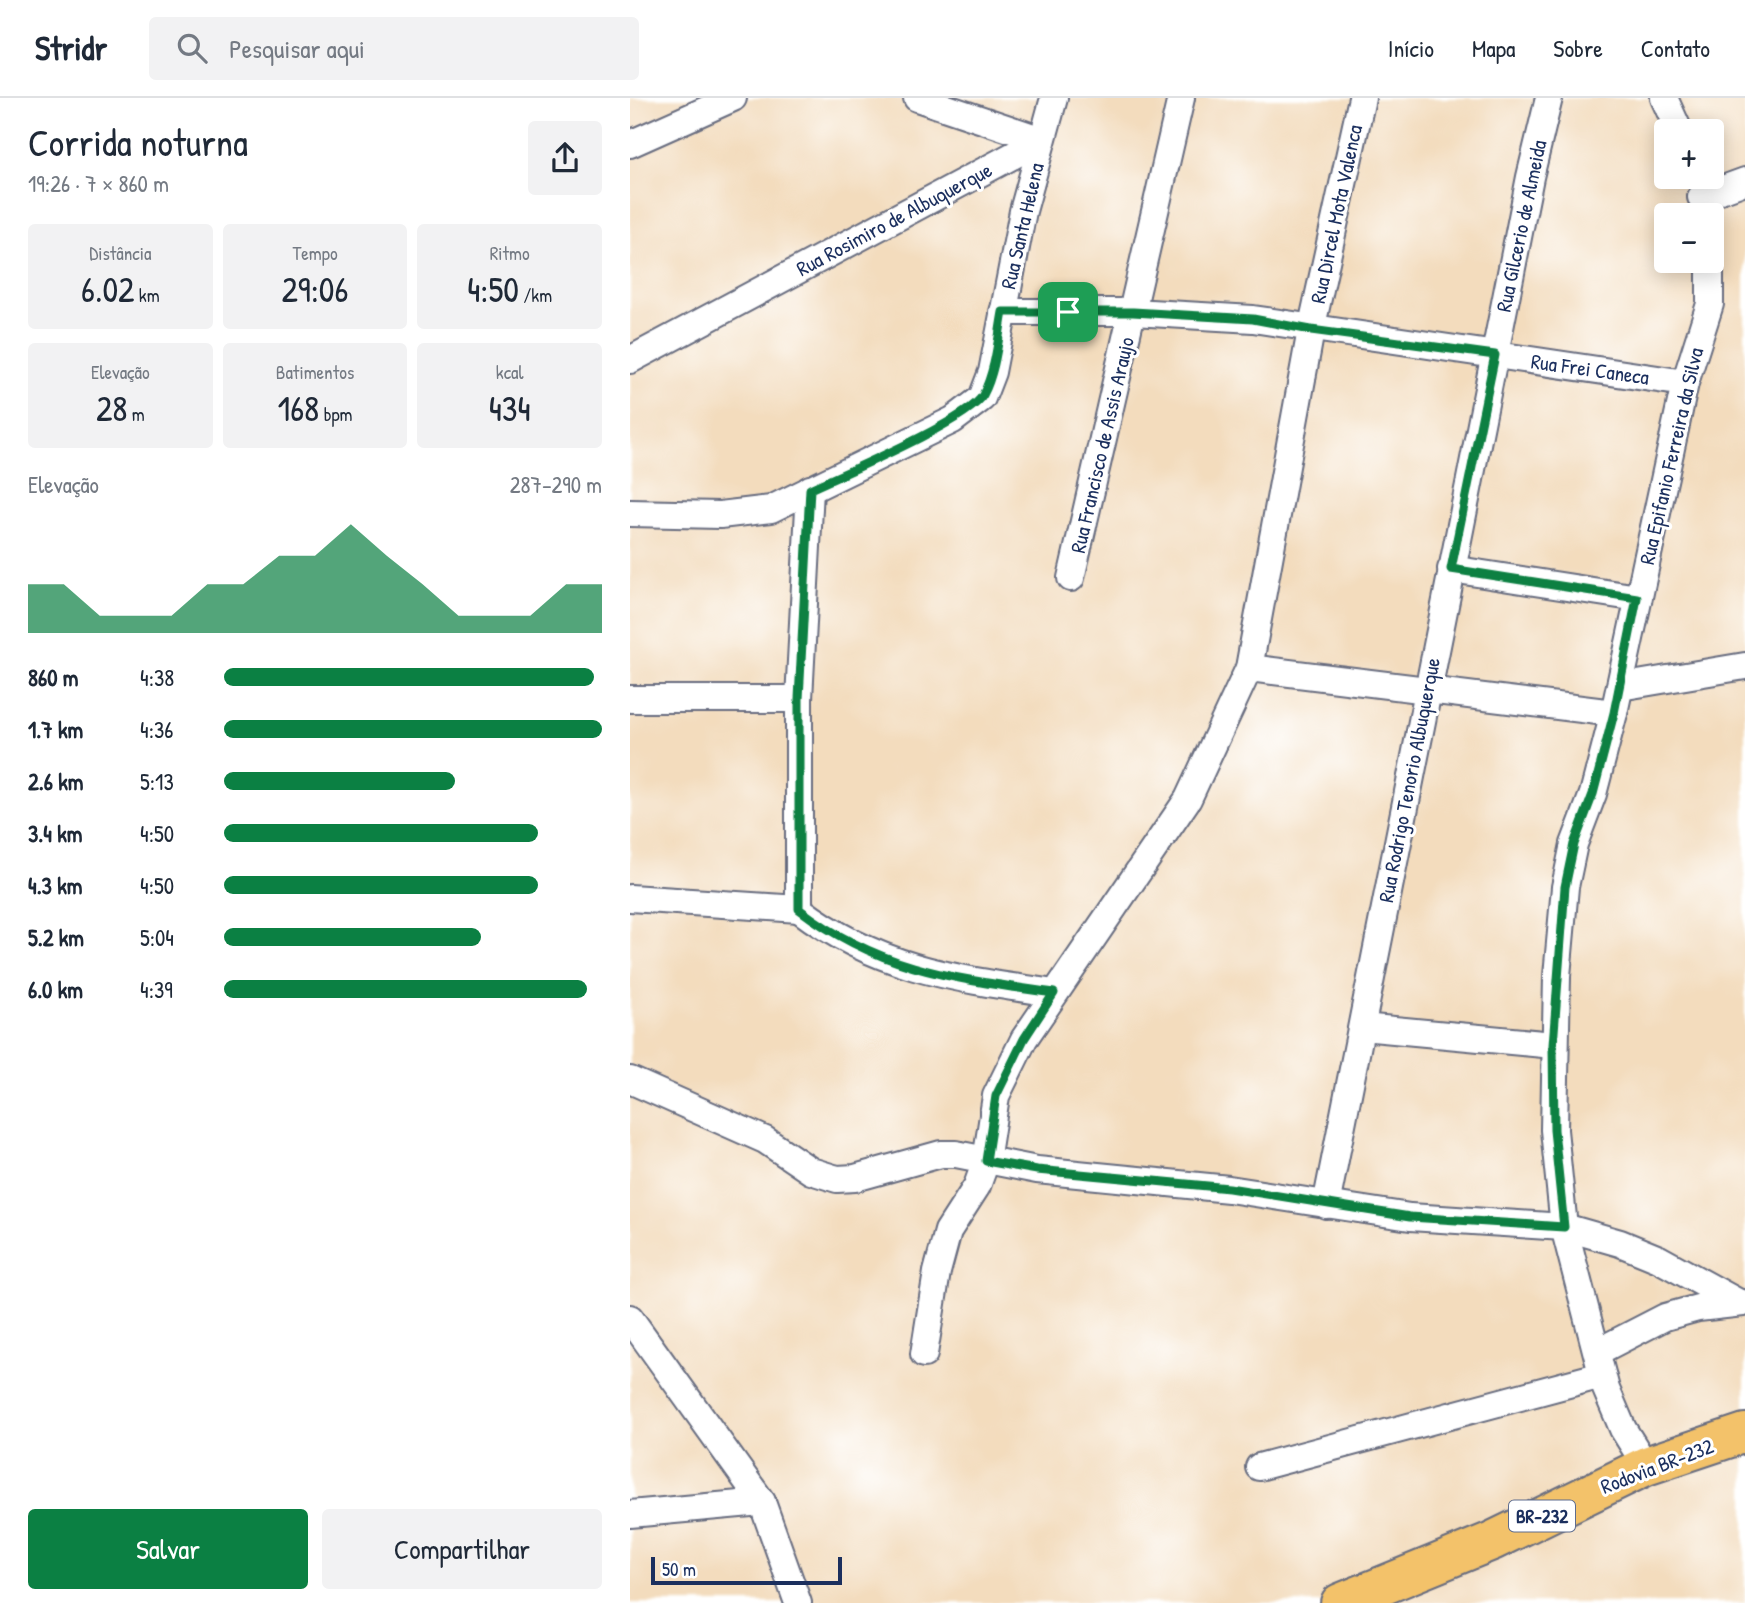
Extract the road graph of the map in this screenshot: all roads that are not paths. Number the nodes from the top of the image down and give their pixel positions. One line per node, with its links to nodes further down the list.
1 (733, 98): 10 (street)
2 (916, 98): 9 (street)
3 (1054, 98): 9 (street, Rua Santa Helena)
4 (1181, 98): 15 (street, Rua Francisco de Assis Araujo)
5 (1362, 98): 16 (street, Rua Dircel Mota Valenca)
6 (1549, 98): 17 (street, Rua Gilcerio de Almeida)
7 (1664, 98): 8 (street)
8 (1674, 119)
9 (1042, 140): 14 (street, Rua Santa Helena); 18 (street, Rua Rosimiro de Albuquerque)
10 (630, 144)
11 (1745, 181): 12 (street)
12 (1701, 196)
13 (1710, 273): 19 (street, Rua Epifanio Ferreira da Silva)
14 (1003, 312): 15 (street, Rua Francisco de Assis Araujo); 20 (street, Rua Santa Helena)
15 (1133, 312): 16 (street, Rua Francisco de Assis Araujo); 23 (street, Rua Francisco de Assis Araujo)
16 (1311, 330): 17 (street, Rua Francisco de Assis Araujo); 26 (street, Rua Dircel Mota Valenca)
17 (1495, 355): 19 (street, Rua Frei Caneca); 22 (street, Rua Rodrigo Tenorio Albuquerque)
18 (630, 360)
19 (1685, 383): 24 (street, Rua Epifanio Ferreira da Silva)
20 (810, 489): 21 (street, Rua Santa Helena); 30 (street)
21 (630, 513)
22 (1451, 569): 24 (street); 28 (street, Rua Rodrigo Tenorio Albuquerque)
23 (1071, 578)
24 (1637, 598): 27 (street, Rua Epifanio Ferreira da Silva)
25 (1745, 666): 27 (street)
26 (1249, 668): 28 (street); 34 (street, Rua Dircel Mota Valenca)
27 (1620, 687): 31 (street, Rua Epifanio Ferreira da Silva)
28 (1426, 688): 31 (street); 35 (street, Rua Rodrigo Tenorio Albuquerque)
29 (630, 699): 30 (street)
30 (799, 699): 33 (street)
31 (1614, 713): 36 (street, Rua Epifanio Ferreira da Silva)
32 (630, 898): 33 (street)
33 (799, 909): 34 (street)
34 (1054, 993): 38 (street, Rua Dircel Mota Valenca)
35 (1362, 1027): 36 (street); 39 (street, Rua Rodrigo Tenorio Albuquerque)
36 (1553, 1045): 40 (street, Rua Epifanio Ferreira da Silva)
37 (630, 1080): 38 (street)
38 (986, 1161): 39 (street); 43 (street, Rua Dircel Mota Valenca)
39 (1326, 1205): 40 (street)
40 (1564, 1227): 41 (street); 44 (street, Rua Epifanio Ferreira da Silva)
41 (1742, 1303): 44 (street)
42 (630, 1318): 48 (street)
43 (924, 1354)
44 (1600, 1364): 46 (street, Rua Epifanio Ferreira da Silva); 47 (street)
45 (1745, 1433): 46 (highway, Rodovia BR-232 / BR-232)
46 (1646, 1466): 51 (highway, Rodovia BR-232 / BR-232)
47 (1259, 1467)
48 (762, 1502): 49 (street); 50 (street)
49 (630, 1514)
50 (798, 1603)
51 (1340, 1603)

